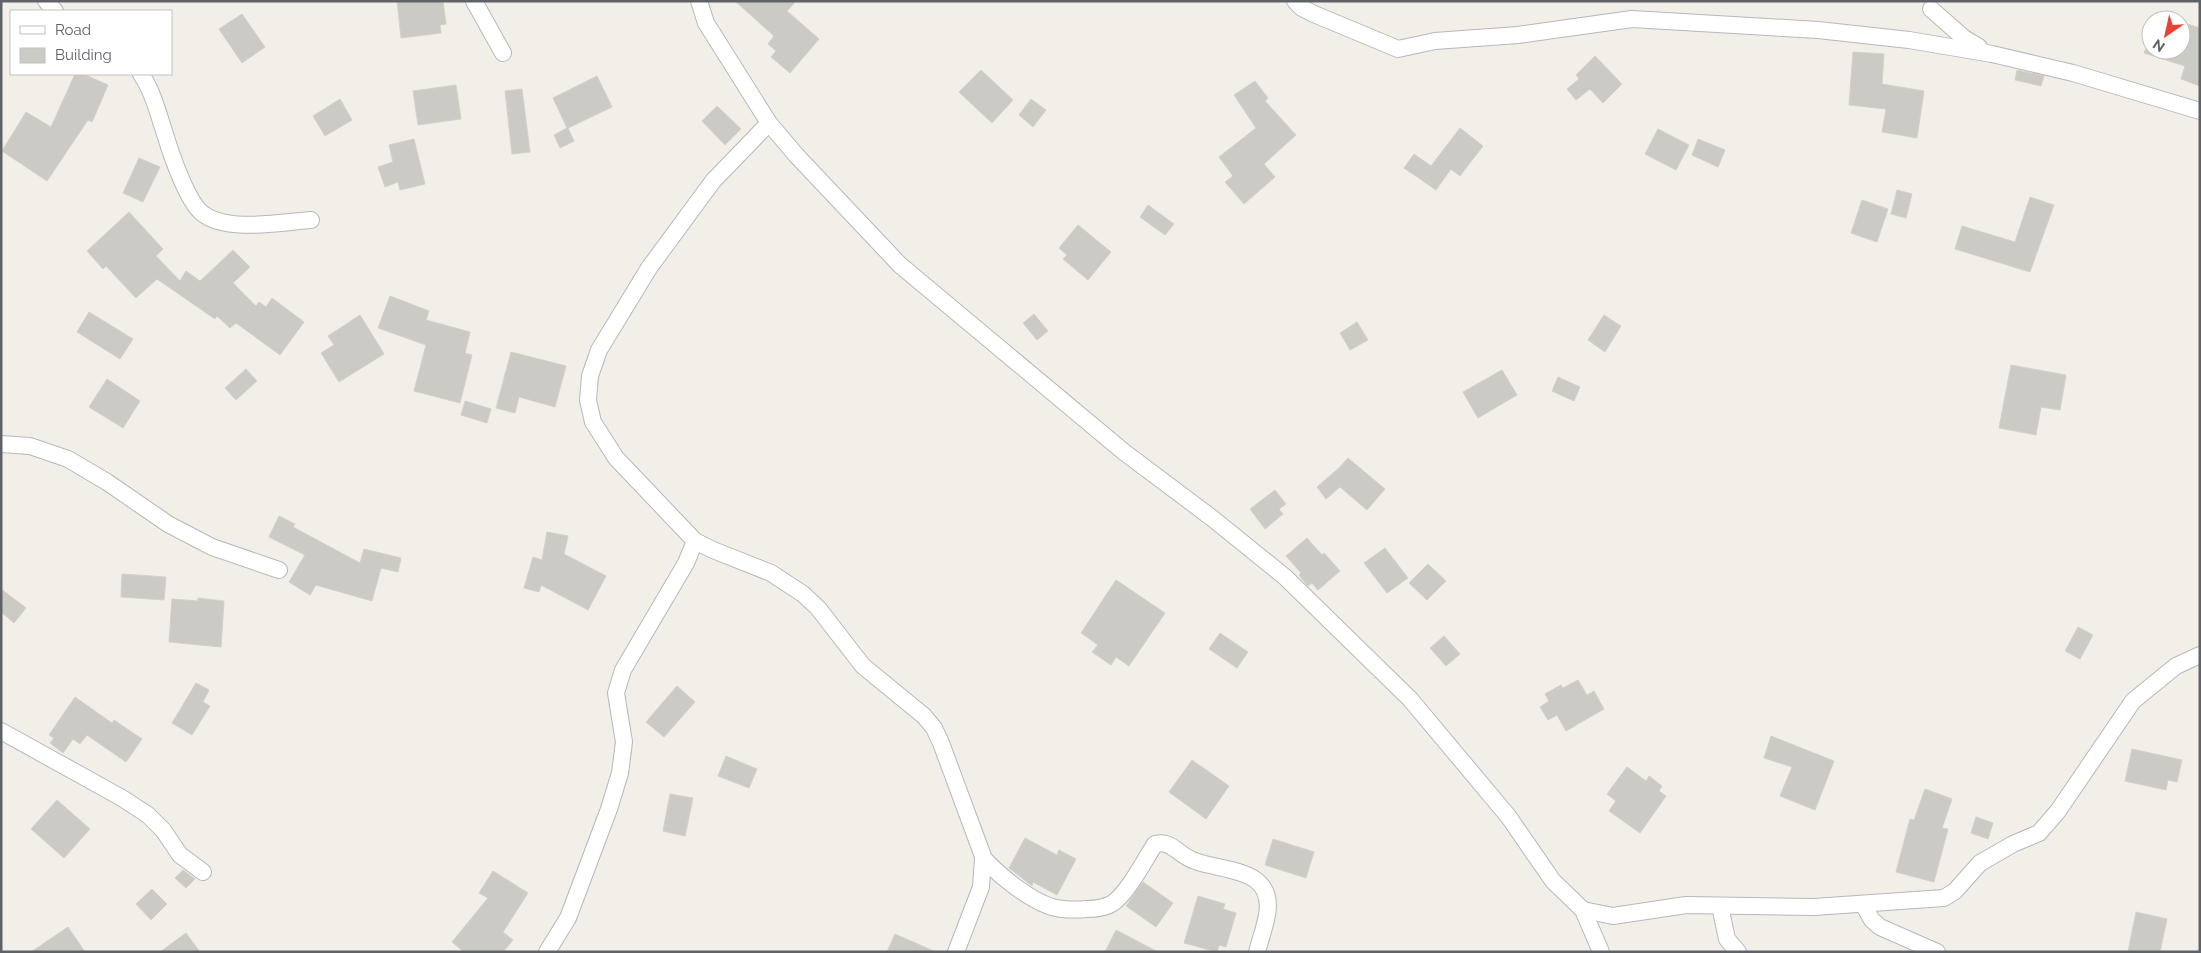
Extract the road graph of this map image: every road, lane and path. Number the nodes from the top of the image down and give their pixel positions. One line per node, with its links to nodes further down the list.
1 (474, 1): 6 (street)
2 (698, 1): 10 (street)
3 (1295, 1): 5 (street)
4 (1929, 5): 5 (street); 7 (street)
5 (1928, 42): 7 (street)
6 (503, 53)
7 (1992, 54): 9 (street)
8 (143, 75): 11 (street)
9 (2200, 111)
10 (769, 123): 13 (street); 21 (street)
11 (311, 220)
12 (1, 444): 14 (street)
13 (695, 541): 17 (street); 22 (street)
14 (279, 570)
15 (2200, 655): 19 (street)
16 (1, 731): 18 (street)
17 (983, 858): 23 (street); 24 (street)
18 (203, 872)
19 (1863, 904): 20 (street); 27 (street)
20 (1720, 906): 21 (street); 26 (street)
21 (1583, 910): 25 (street)
22 (547, 952)
23 (956, 952)
24 (1257, 952)
25 (1601, 952)
26 (1738, 952)
27 (1937, 952)

